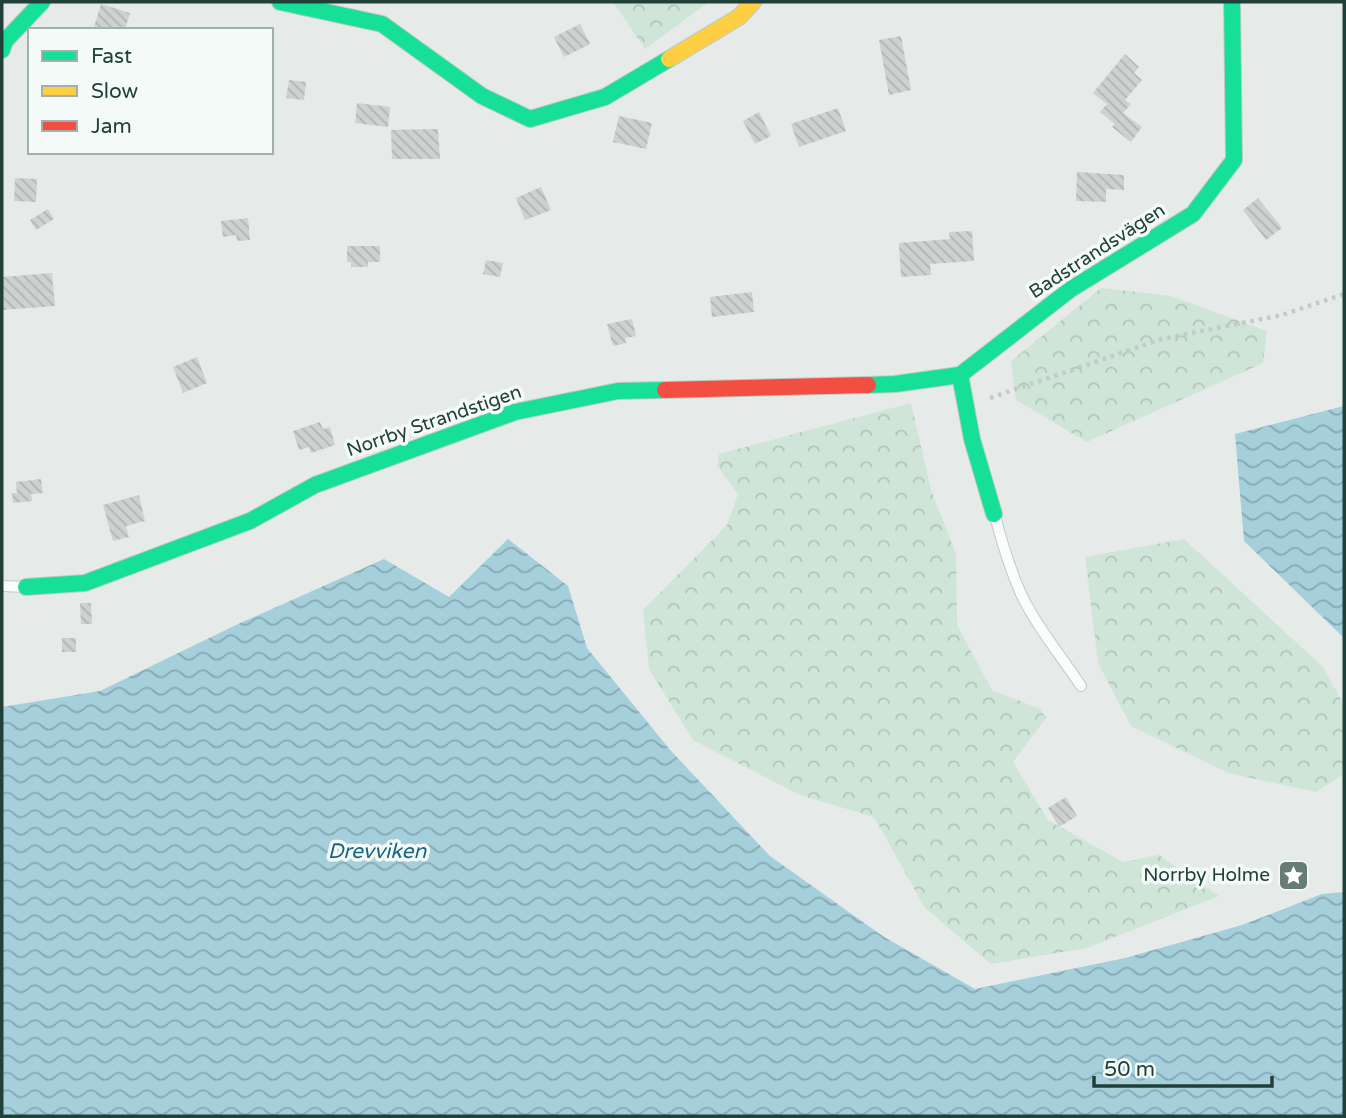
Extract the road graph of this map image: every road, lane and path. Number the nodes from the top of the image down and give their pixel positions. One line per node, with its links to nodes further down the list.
1 (42, 2): 5 (street)
2 (280, 2): 3 (street)
3 (753, 2)
4 (1232, 2): 7 (street, Badstrandsvägen)
5 (2, 50)
6 (1344, 294): 8 (path)
7 (960, 375): 8 (street); 11 (street, Norrby Strandstigen)
8 (966, 406): 9 (street)
9 (994, 514): 12 (lane)
10 (2, 586): 11 (lane)
11 (26, 587)
12 (1081, 686)

